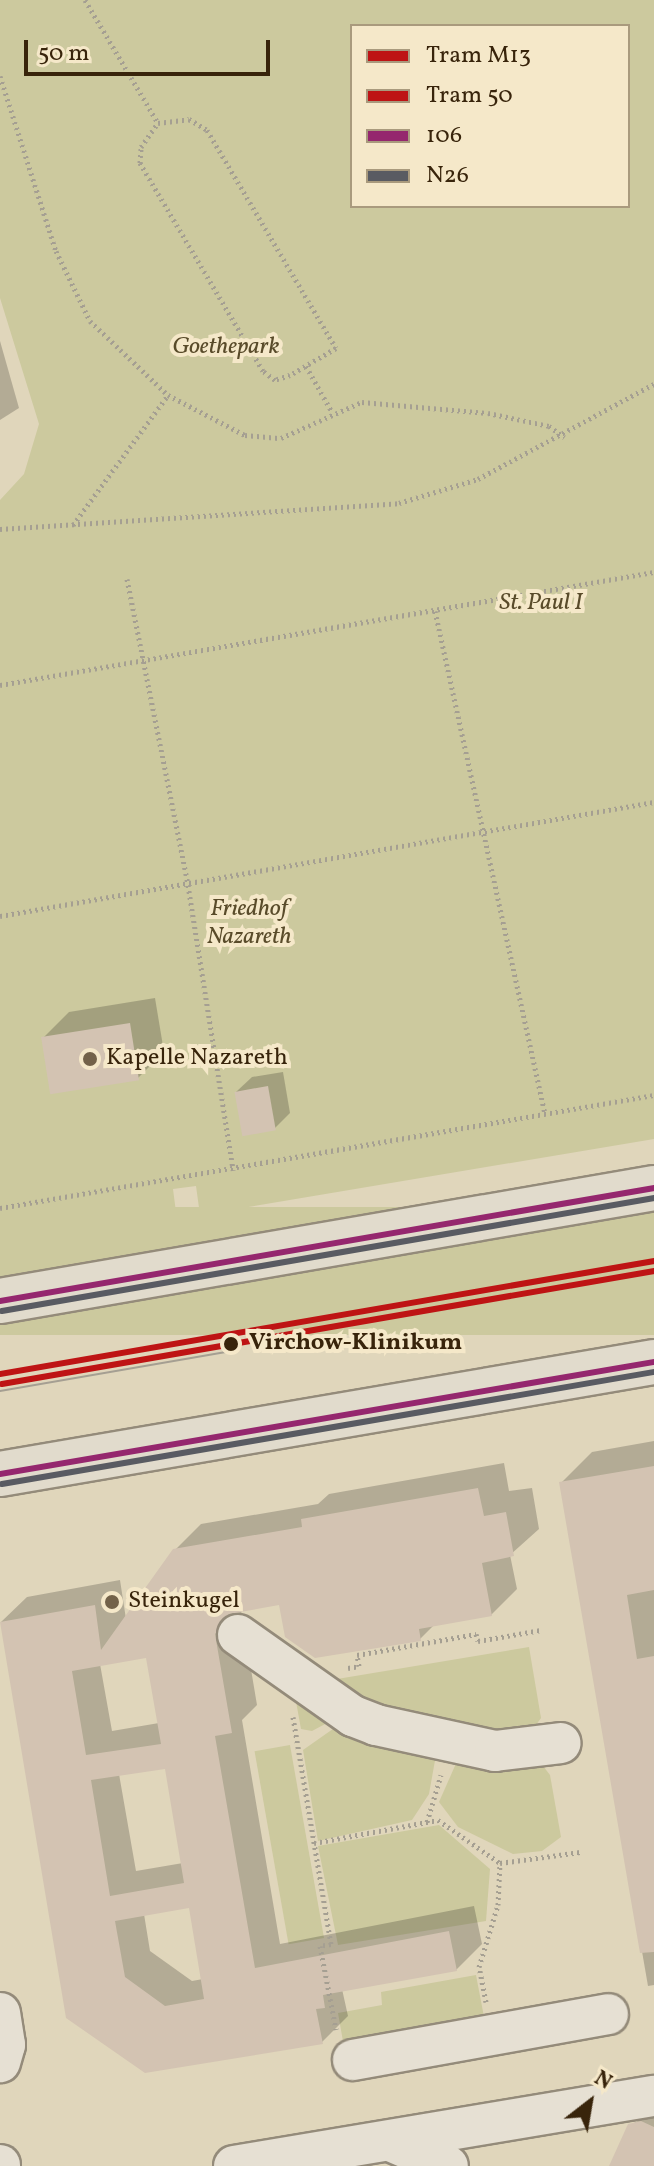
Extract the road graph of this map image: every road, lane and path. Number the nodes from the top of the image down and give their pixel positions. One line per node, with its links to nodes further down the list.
1 (85, 0): 3 (path)
2 (0, 76): 6 (path)
3 (158, 123): 4 (path); 4 (path)
4 (306, 366): 7 (path)
5 (654, 384): 8 (path)
6 (168, 395): 7 (path); 9 (path)
7 (332, 412): 8 (path)
8 (564, 437): 9 (path)
9 (73, 525): 10 (path)
10 (0, 529)
11 (654, 572): 13 (path)
12 (127, 579): 14 (path)
13 (435, 611): 14 (path); 17 (path)
14 (144, 660): 15 (path); 18 (path)
15 (0, 685)
16 (654, 802): 17 (path)
17 (484, 830): 18 (path); 21 (path)
18 (188, 885): 19 (path); 22 (path)
19 (0, 916)
20 (654, 1095): 21 (path)
21 (545, 1114): 22 (path)
22 (233, 1170): 24 (path)
23 (654, 1188): 25 (main road)
24 (0, 1208)
25 (0, 1301)
26 (654, 1362): 27 (main road)
27 (0, 1474)
28 (541, 1630): 30 (path)
29 (238, 1635): 30 (lane)
30 (306, 1683): 31 (lane); 34 (path)
31 (450, 1743): 32 (lane); 33 (path)
32 (561, 1743)
33 (427, 1822): 34 (path); 36 (path)
34 (314, 1843): 40 (path)
35 (580, 1852): 36 (path)
36 (500, 1863): 39 (path)
37 (0, 2013): 41 (lane)
38 (608, 2014): 39 (lane)
39 (492, 2035): 40 (lane)
40 (345, 2046)
41 (0, 2062)
42 (654, 2096): 43 (lane)
43 (390, 2141): 44 (lane); 45 (lane)
44 (234, 2166)
45 (448, 2166)

